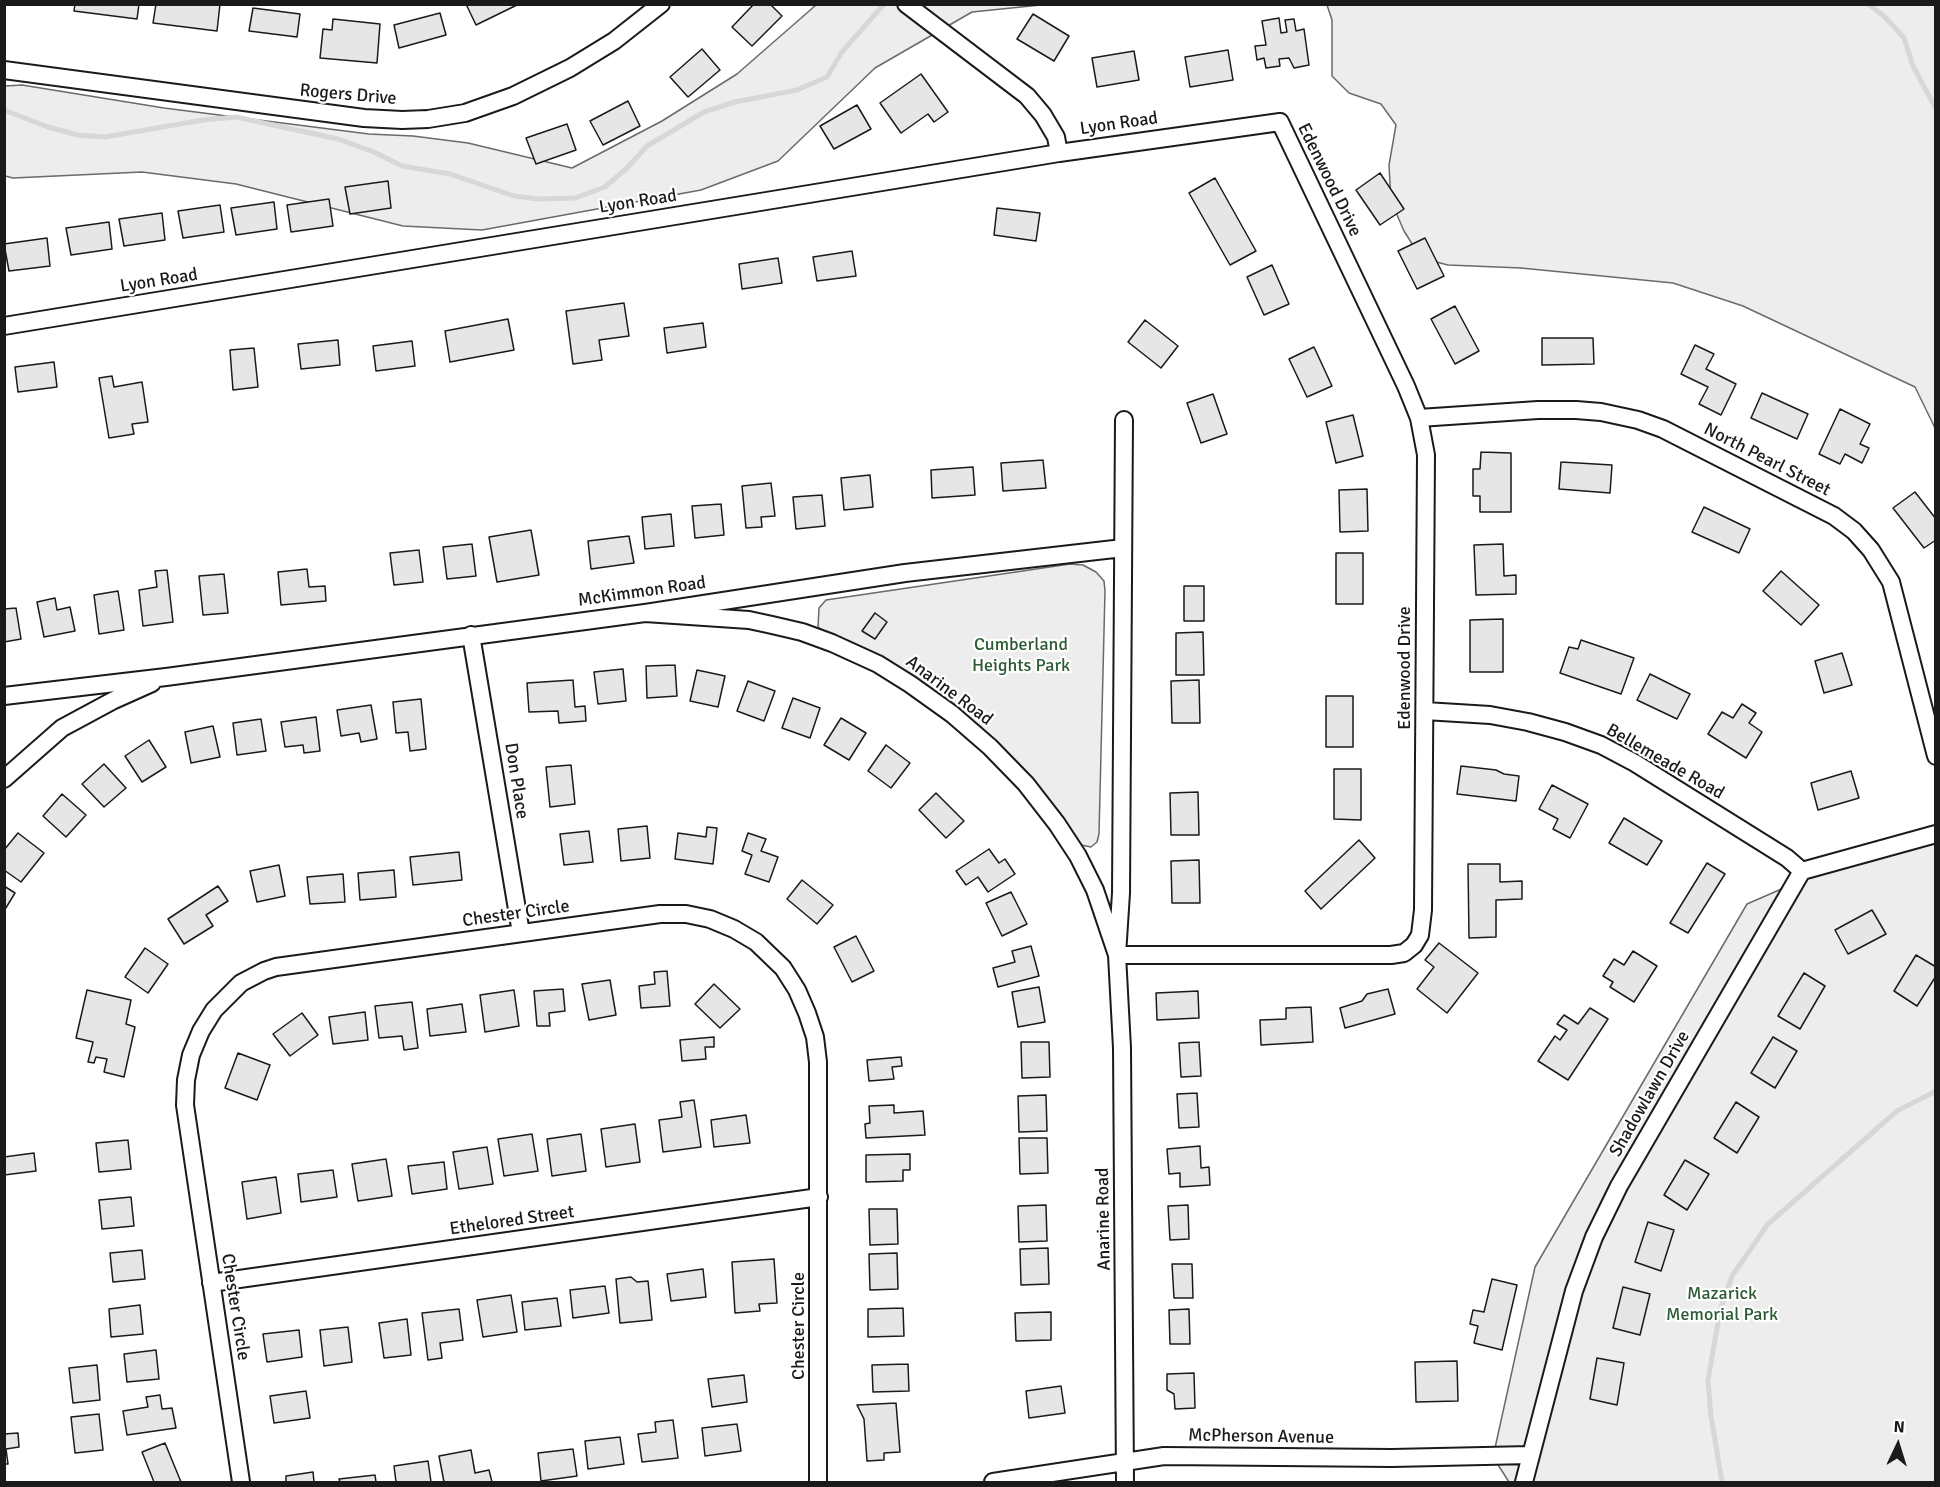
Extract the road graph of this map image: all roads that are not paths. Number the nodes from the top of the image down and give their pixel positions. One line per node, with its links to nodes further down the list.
1 (661, 4): 3 (street, Rogers Drive)
2 (906, 4): 5 (street)
3 (4, 70)
4 (1280, 122): 5 (street, Lyon Road); 7 (street, Edenwood Drive)
5 (1059, 153): 6 (street, Lyon Road)
6 (4, 326)
7 (1419, 418): 14 (street, Edenwood Drive); 15 (street, North Pearl Street)
8 (1124, 420): 9 (street, Anarine Road)
9 (1123, 548): 10 (street, McKimmon Road); 20 (street, Anarine Road)
10 (645, 613): 11 (street, McKimmon Road); 20 (street, Anarine Road)
11 (471, 635): 12 (street, McKimmon Road); 19 (street, Don Place)
12 (166, 677): 13 (street, McKimmon Road); 16 (street, McKimmon Road)
13 (4, 696)
14 (1425, 711): 18 (street, Bellemeade Road); 20 (street, Edenwood Drive)
15 (1935, 756)
16 (4, 779)
17 (1935, 834): 18 (street)
18 (1802, 871): 23 (street, Shadowlawn Drive)
19 (521, 933): 21 (street, Chester Circle); 22 (street, Chester Circle)
20 (1117, 955): 24 (street, Anarine Road)
21 (819, 1197): 22 (street, Ethelored Street); 26 (street, Chester Circle)
22 (212, 1283): 25 (street, Chester Circle)
23 (1530, 1455): 24 (street, McPherson Avenue); 29 (street, Shadowlawn Drive)
24 (1126, 1462): 27 (street, McPherson Avenue); 28 (street, Anarine Road)
25 (242, 1482)
26 (818, 1482)
27 (993, 1482)
28 (1125, 1482)
29 (1524, 1482)

